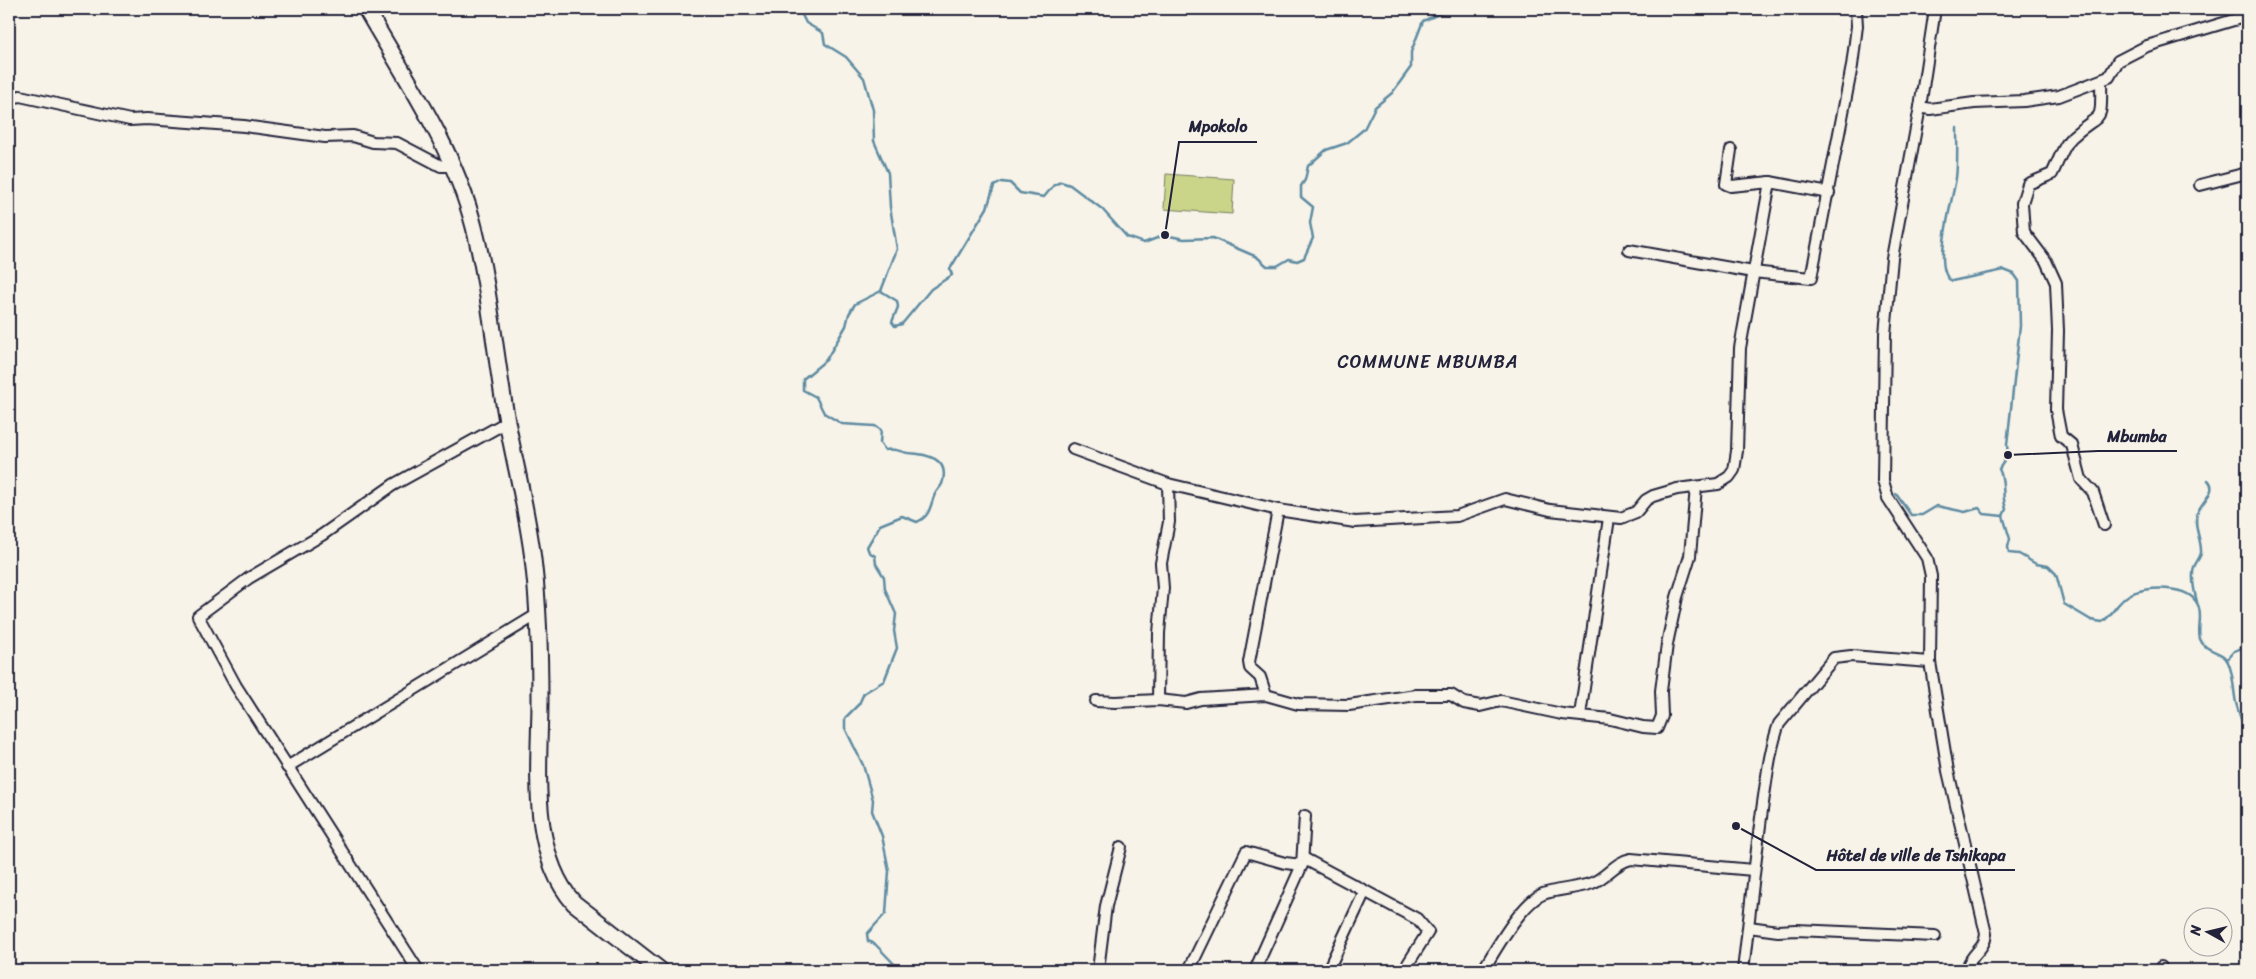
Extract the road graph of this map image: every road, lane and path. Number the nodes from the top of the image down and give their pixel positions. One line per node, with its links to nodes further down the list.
1 (366, 9): 9 (main road)
2 (1856, 9): 13 (street)
3 (1934, 9): 7 (street)
4 (2247, 16): 5 (street)
5 (2101, 81): 7 (street); 22 (street)
6 (9, 100): 9 (street)
7 (1920, 107): 24 (street)
8 (1731, 150): 11 (street)
9 (453, 166): 16 (main road)
10 (2247, 172): 12 (street)
11 (1770, 182): 13 (street); 15 (street)
12 (2200, 185)
13 (1828, 193): 15 (street)
14 (1628, 250): 15 (street)
15 (1753, 272): 19 (street)
16 (507, 422): 23 (main road); 29 (street)
17 (1073, 449): 18 (street)
18 (1168, 484): 20 (street); 27 (street)
19 (1696, 487): 21 (street); 28 (street)
20 (1278, 510): 21 (street); 25 (street)
21 (1609, 518): 28 (street)
22 (2104, 525)
23 (538, 614): 29 (street); 39 (main road)
24 (1930, 662): 33 (street); 37 (street)
25 (1266, 695): 27 (street); 28 (street)
26 (1096, 700): 27 (street)
27 (1158, 700)
28 (1580, 715)
29 (287, 767): 38 (street)
30 (1305, 816): 32 (street)
31 (1121, 847): 40 (street)
32 (1302, 861): 34 (street); 41 (street); 42 (street)
33 (1753, 870): 35 (street); 45 (street)
34 (1366, 891): 43 (street); 44 (street)
35 (1749, 927): 36 (street); 46 (street)
36 (1935, 936)
37 (1967, 969)
38 (418, 970)
39 (660, 970)
40 (1098, 970)
41 (1188, 970)
42 (1255, 970)
43 (1328, 970)
44 (1404, 970)
45 (1483, 970)
46 (1743, 970)

